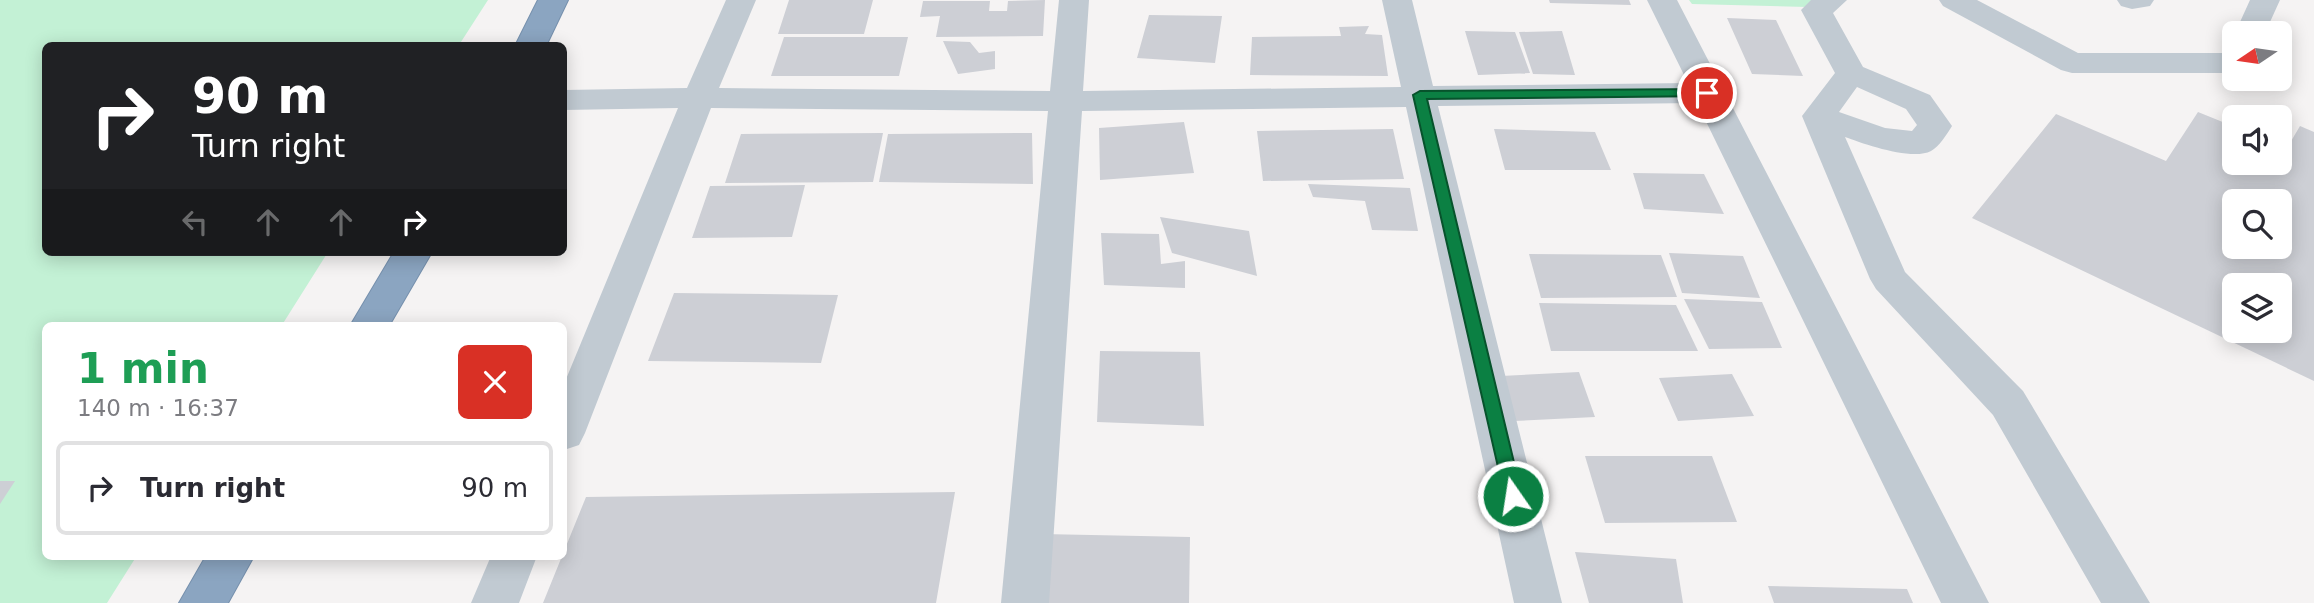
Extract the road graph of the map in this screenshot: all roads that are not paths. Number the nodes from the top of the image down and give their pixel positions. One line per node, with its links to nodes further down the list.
1 (553, 0): 10 (highway)
2 (741, 0): 15 (street)
3 (1074, 0): 17 (street)
4 (1396, 0): 14 (street)
5 (1662, 0): 13 (street)
6 (1832, 0): 12 (street)
7 (1954, 0): 11 (street)
8 (2265, 0): 9 (street)
9 (2255, 21)
10 (532, 42)
11 (2222, 63)
12 (1851, 73): 18 (street); 18 (street)
13 (1707, 93): 14 (street); 28 (street)
14 (1420, 95): 17 (street); 27 (street)
15 (698, 98): 16 (street); 17 (street); 21 (street)
16 (567, 100)
17 (1064, 101): 26 (street)
18 (1819, 116): 29 (street)
19 (411, 256): 20 (highway)
20 (371, 322)
21 (567, 426)
22 (229, 560): 24 (highway)
23 (512, 560): 25 (street)
24 (203, 603)
25 (495, 603)
26 (1025, 603)
27 (1538, 603)
28 (1965, 603)
29 (2126, 603)

